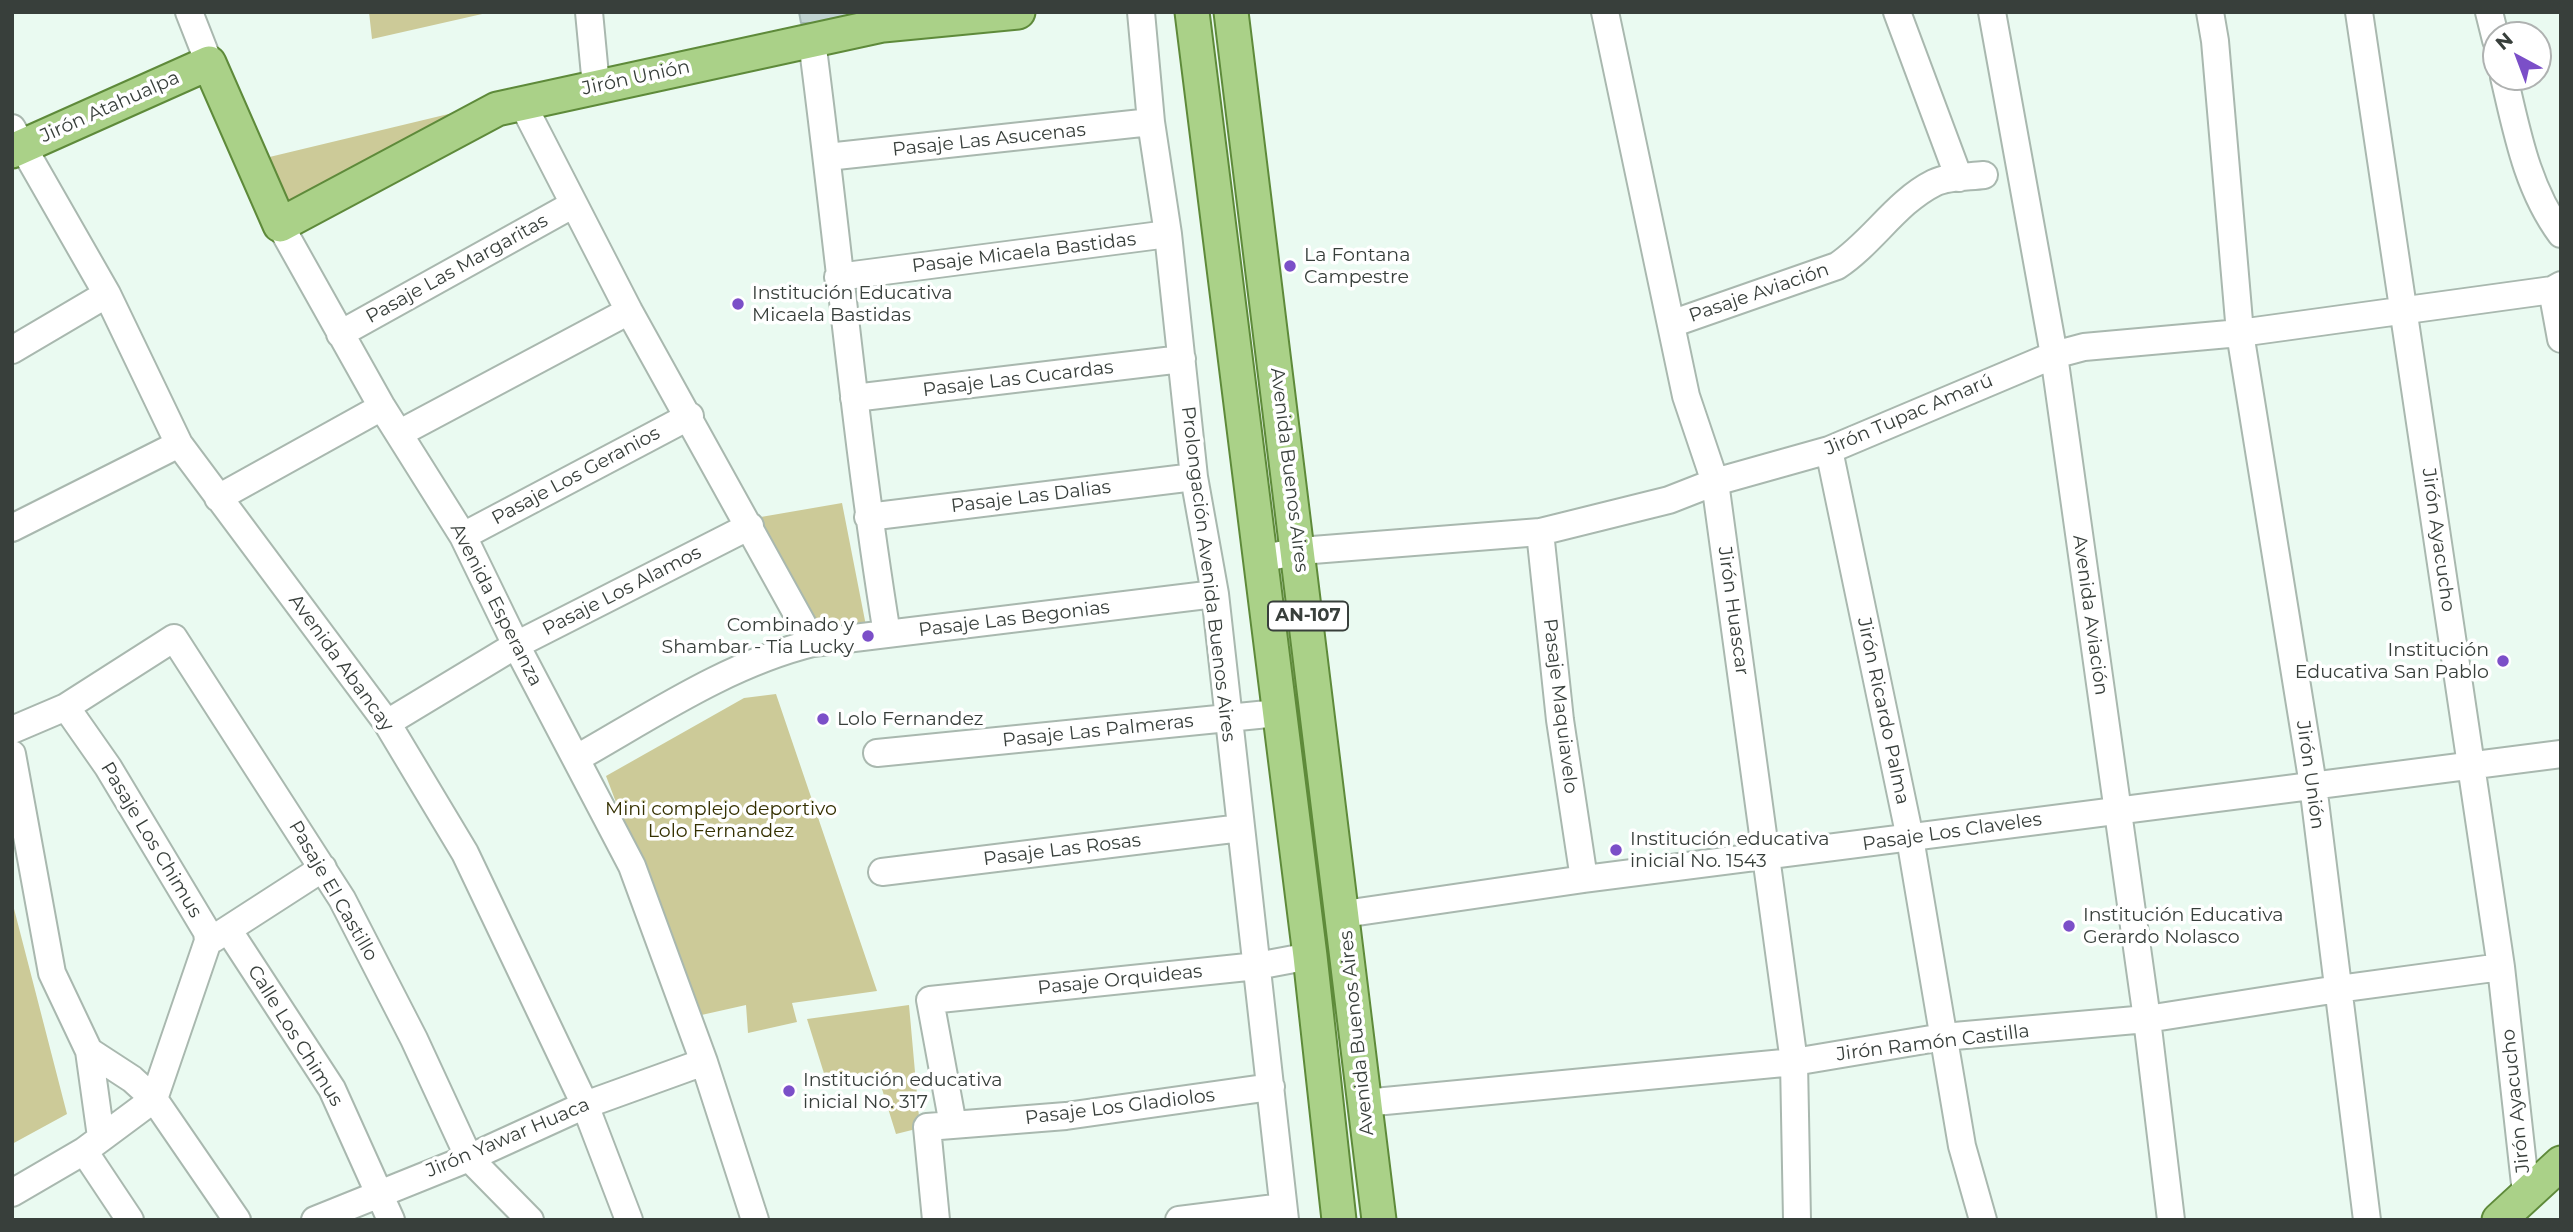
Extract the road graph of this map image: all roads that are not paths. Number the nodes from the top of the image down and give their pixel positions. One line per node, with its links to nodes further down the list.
1 (190, 12): 14 (street, Avenida Esperanza)
2 (589, 12): 15 (street)
3 (1018, 12): 12 (main road, Jirón Unión)
4 (1141, 12): 18 (street, Prolongación Avenida Buenos Aires)
5 (1192, 12): 52 (main road, Avenida Buenos Aires / AN-107)
6 (1231, 12): 51 (main road, Avenida Buenos Aires / AN-107)
7 (1605, 12): 30 (street, Jirón Huascar)
8 (1897, 12): 30 (street, Pasaje Aviación)
9 (1992, 12): 35 (street, Avenida Aviación)
10 (2210, 12): 31 (street, Jirón Unión)
11 (2359, 12): 28 (street, Jirón Ayacucho)
12 (882, 19): 13 (main road, Jirón Unión)
13 (812, 41): 15 (main road, Jirón Unión); 20 (street)
14 (209, 63): 19 (main road, Jirón Atahualpa); 22 (main road, Avenida Esperanza)
15 (596, 86): 17 (main road, Jirón Unión)
16 (2507, 91): 24 (street)
17 (522, 103): 21 (street); 22 (main road, Jirón Unión)
18 (1151, 122): 20 (street, Pasaje Las Asucenas); 23 (street, Prolongación Avenida Buenos Aires)
19 (15, 142): 27 (street, Avenida Abancay)
20 (827, 157): 25 (street)
21 (574, 204): 29 (street); 32 (street, Pasaje Las Margaritas)
22 (280, 225): 32 (street, Avenida Esperanza)
23 (1168, 234): 25 (street, Pasaje Micaela Bastidas); 36 (street, Prolongación Avenida Buenos Aires)
24 (2561, 234)
25 (838, 277): 37 (street)
26 (2557, 287): 28 (street, Jirón Tupac Amarú); 33 (street)
27 (107, 294): 34 (street); 41 (street, Avenida Abancay)
28 (2406, 309): 31 (street, Jirón Tupac Amarú); 66 (street, Jirón Ayacucho)
29 (629, 311): 39 (street); 40 (street)
30 (1671, 324): 44 (street, Jirón Huascar)
31 (2240, 333): 35 (street, Jirón Tupac Amarú); 67 (street, Jirón Unión)
32 (340, 334): 38 (street, Avenida Esperanza)
33 (2561, 339)
34 (12, 350)
35 (2054, 355): 42 (street, Jirón Tupac Amarú); 68 (street, Avenida Aviación)
36 (1182, 359): 37 (street, Pasaje Las Cucardas); 43 (street, Prolongación Avenida Buenos Aires)
37 (854, 398): 46 (street)
38 (382, 407): 40 (street, Avenida Esperanza); 45 (street)
39 (690, 416): 47 (street); 50 (street, Pasaje Los Geranios)
40 (400, 433): 50 (street, Avenida Esperanza)
41 (179, 443): 45 (street, Avenida Abancay); 48 (street)
42 (1829, 450): 44 (street, Jirón Tupac Amarú); 70 (street, Jirón Ricardo Palma)
43 (1194, 477): 46 (street, Pasaje Las Dalias); 53 (street, Prolongación Avenida Buenos Aires)
44 (1715, 482): 49 (street, Jirón Tupac Amarú); 71 (street, Jirón Huascar)
45 (218, 498): 60 (street, Avenida Abancay)
46 (868, 517): 54 (street)
47 (750, 526): 55 (street); 56 (street, Pasaje Los Alamos)
48 (12, 528)
49 (1540, 532): 51 (street, Jirón Tupac Amarú); 74 (street, Pasaje Maquiavelo)
50 (463, 536): 56 (street, Avenida Esperanza)
51 (1300, 551): 52 (street, Jirón Tupac Amarú); 75 (main road, Avenida Buenos Aires / AN-107)
52 (1259, 559): 58 (main road, Avenida Buenos Aires / AN-107)
53 (1215, 594): 54 (street, Pasaje Las Begonias); 59 (street, Prolongación Avenida Buenos Aires)
54 (887, 634): 55 (street, Pasaje Las Begonias)
55 (813, 643): 65 (street, Pasaje Las Begonias)
56 (516, 645): 60 (street, Pasaje Los Alamos); 65 (street, Avenida Esperanza)
57 (66, 707): 61 (street); 72 (street, Pasaje El Castillo); 76 (street, Pasaje Los Chimus)
58 (1278, 713): 59 (street, Pasaje Las Palmeras); 77 (main road, Avenida Buenos Aires / AN-107)
59 (1227, 719): 62 (street, Pasaje Las Palmeras); 69 (street, Prolongación Avenida Buenos Aires)
60 (387, 723): 88 (street, Avenida Abancay)
61 (12, 730)
62 (877, 753)
63 (12, 754): 83 (street)
64 (2561, 754): 66 (street, Pasaje Los Claveles)
65 (577, 758): 84 (street, Avenida Esperanza)
66 (2470, 764): 67 (street, Pasaje Los Claveles); 79 (street, Jirón Ayacucho)
67 (2313, 785): 68 (street, Pasaje Los Claveles); 80 (street, Jirón Unión)
68 (2116, 810): 70 (street, Pasaje Los Claveles); 81 (street, Avenida Aviación)
69 (1241, 828): 73 (street, Pasaje Las Rosas); 78 (street, Prolongación Avenida Buenos Aires)
70 (1910, 838): 71 (street, Pasaje Los Claveles); 82 (street, Jirón Ricardo Palma)
71 (1768, 858): 74 (street, Pasaje Los Claveles); 85 (street, Jirón Huascar)
72 (323, 868): 76 (street); 92 (street, Pasaje El Castillo)
73 (882, 872)
74 (1584, 879): 75 (street, Pasaje Los Claveles)
75 (1344, 914): 89 (main road, Avenida Buenos Aires / AN-107)
76 (219, 936): 87 (street, Pasaje Los Chimus); 94 (street, Calle Los Chimus)
77 (1310, 956): 78 (street, Pasaje Orquideas); 107 (main road, Avenida Buenos Aires / AN-107)
78 (1257, 966): 86 (street, Prolongación Avenida Buenos Aires); 90 (street, Pasaje Orquideas)
79 (2501, 967): 80 (street, Jirón Ramón Castilla); 96 (street, Jirón Ayacucho)
80 (2338, 989): 81 (street, Jirón Ramón Castilla); 112 (street, Jirón Unión)
81 (2147, 1019): 82 (street, Jirón Ramón Castilla); 111 (street, Avenida Aviación)
82 (1943, 1037): 85 (street, Jirón Ramón Castilla); 110 (street, Jirón Ricardo Palma)
83 (89, 1051): 87 (street); 91 (street)
84 (704, 1062): 88 (street, Jirón Yawar Huaca); 104 (street, Avenida Esperanza)
85 (1794, 1062): 89 (street, Jirón Ramón Castilla); 109 (street, Jirón Huascar)
86 (1271, 1087): 90 (street, Pasaje Los Gladiolos); 97 (street, Prolongación Avenida Buenos Aires)
87 (154, 1099): 91 (street); 99 (street)
88 (585, 1104): 92 (street, Jirón Yawar Huaca); 103 (street, Avenida Abancay)
89 (1364, 1104): 108 (main road, Avenida Buenos Aires / AN-107)
90 (953, 1125): 105 (street, Pasaje Los Gladiolos)
91 (93, 1144): 95 (street); 98 (street)
92 (469, 1158): 94 (street, Jirón Yawar Huaca); 102 (street, Pasaje El Castillo)
93 (2561, 1163): 96 (main road)
94 (379, 1192): 100 (street, Jirón Yawar Huaca); 101 (street, Calle Los Chimus)
95 (12, 1193)
96 (2526, 1193): 113 (main road)
97 (1284, 1213): 106 (street)
98 (130, 1220)
99 (237, 1220)
100 (315, 1220)
101 (391, 1220)
102 (530, 1220)
103 (629, 1220)
104 (755, 1220)
105 (936, 1220)
106 (1179, 1220)
107 (1339, 1220)
108 (1379, 1220)
109 (1797, 1220)
110 (1983, 1220)
111 (2171, 1220)
112 (2367, 1220)
113 (2499, 1220)

